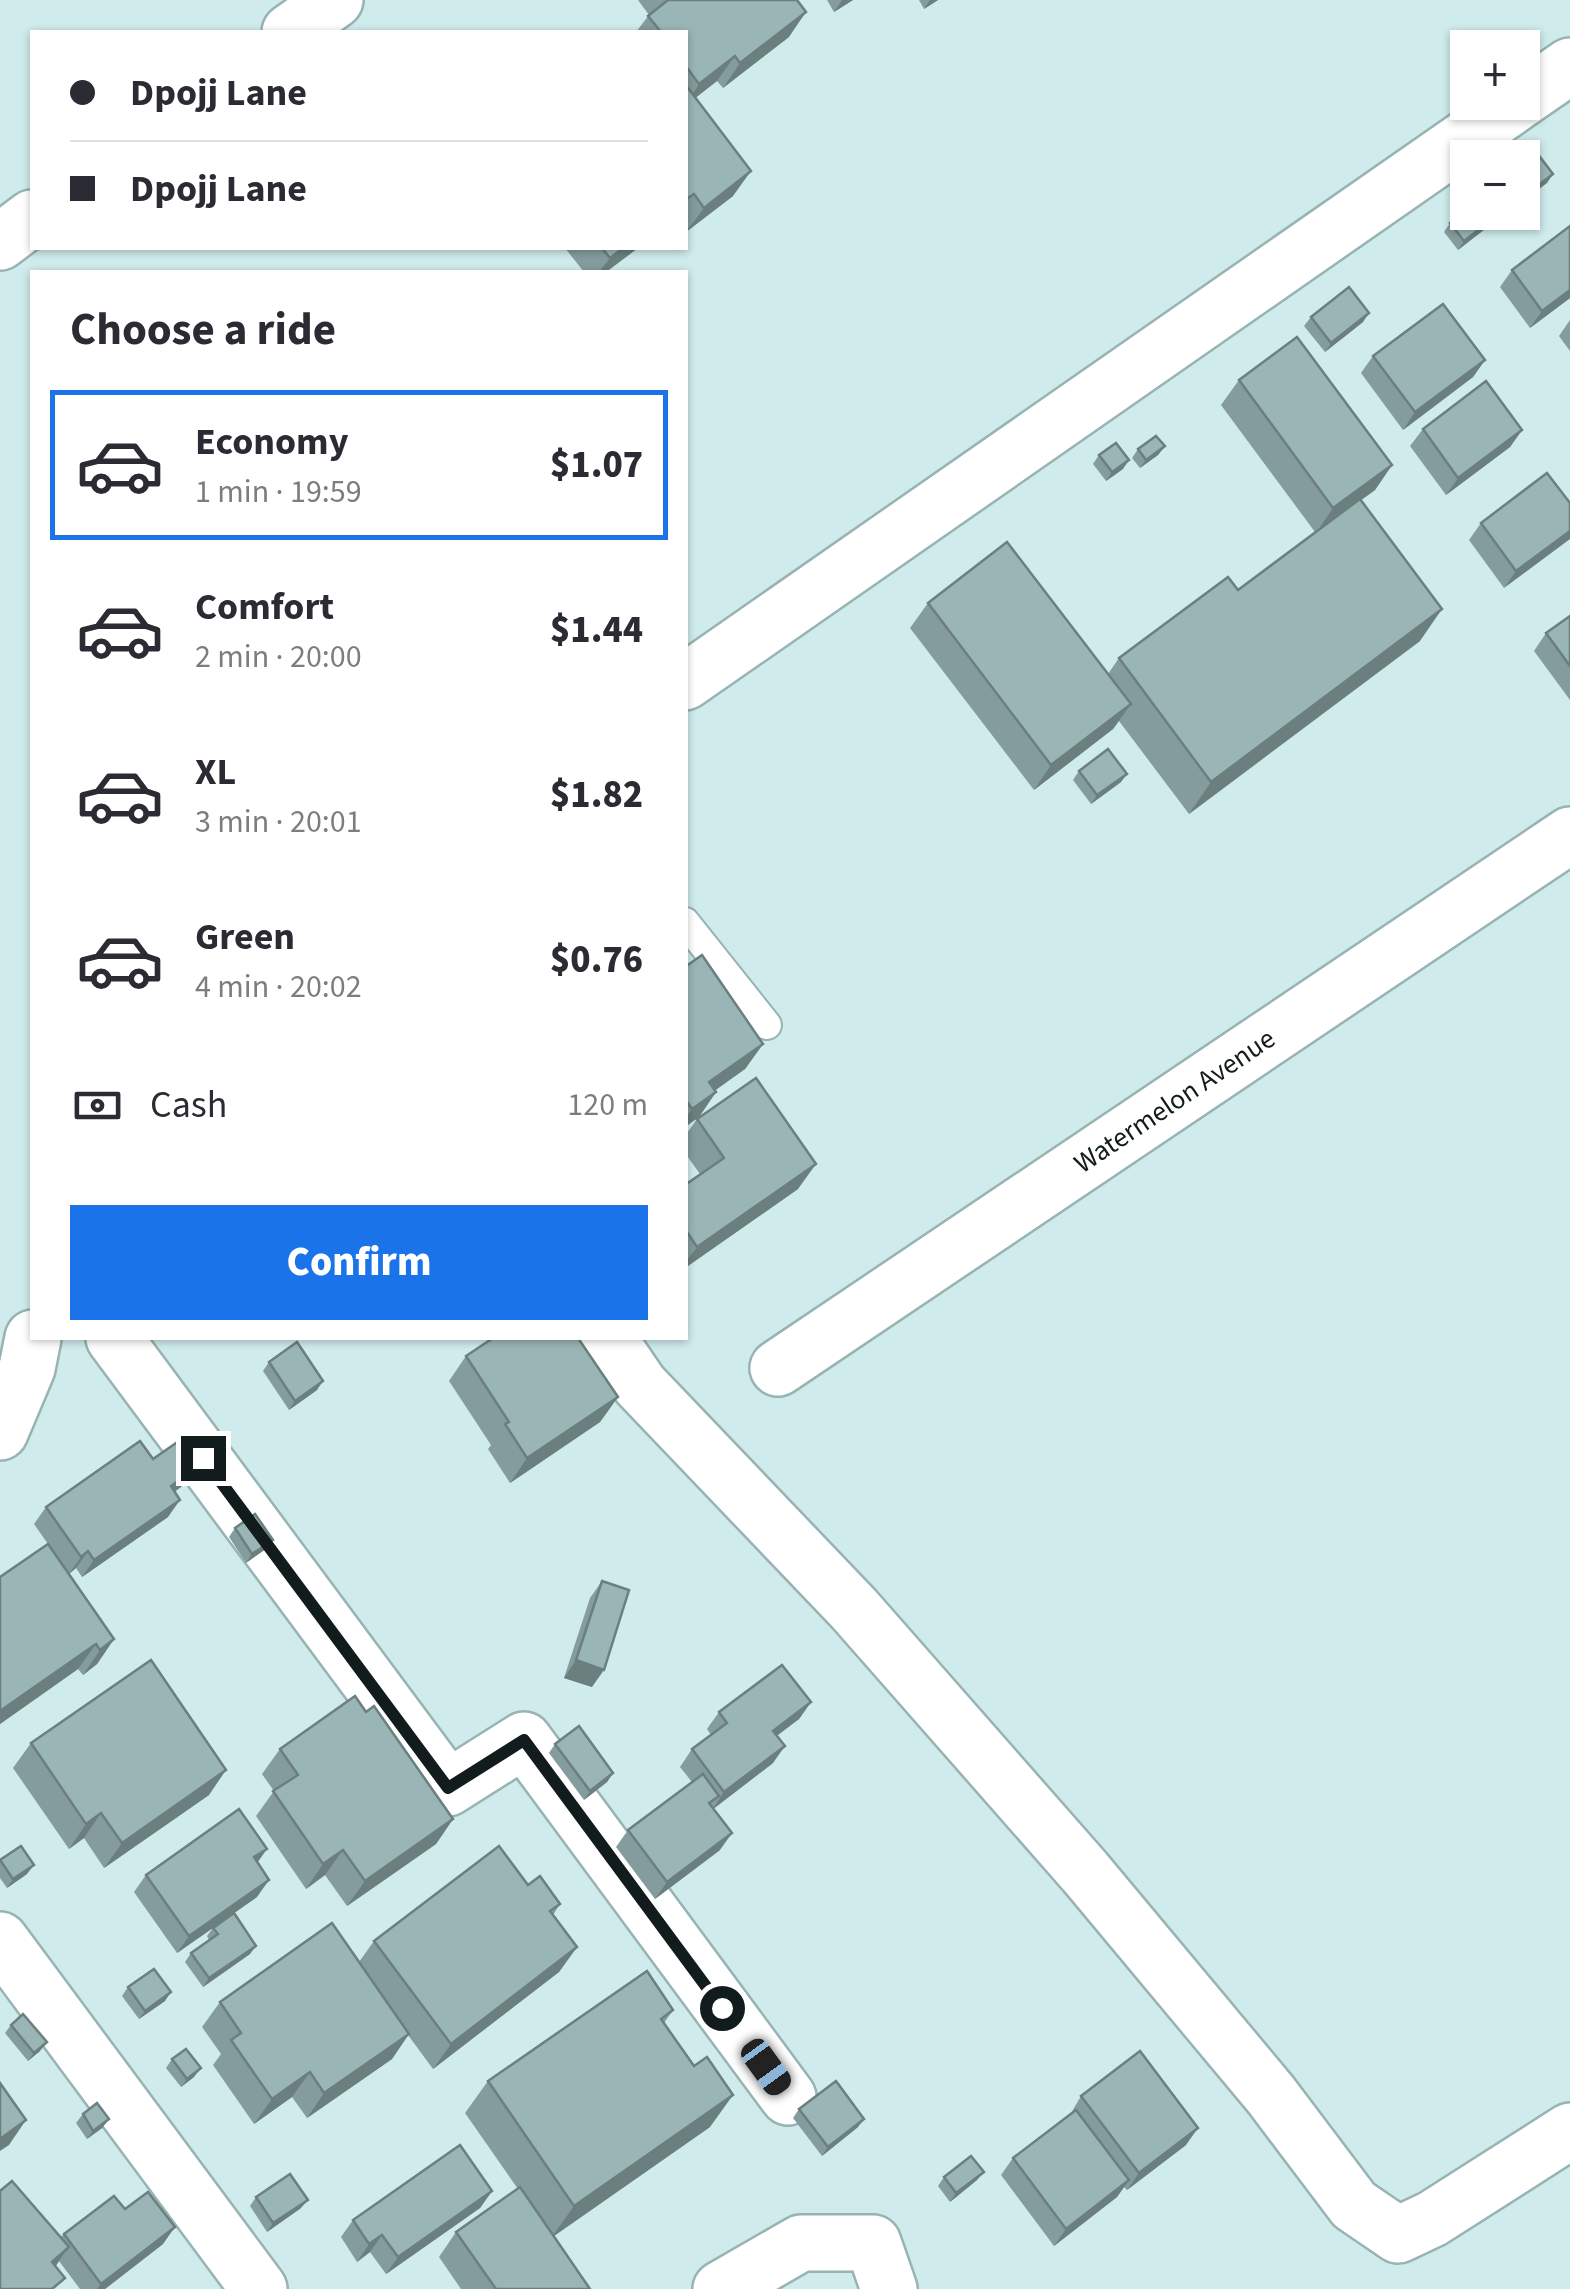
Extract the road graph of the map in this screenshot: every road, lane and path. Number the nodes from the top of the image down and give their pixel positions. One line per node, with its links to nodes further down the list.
1 (335, 0): 2 (street)
2 (293, 30)
3 (1570, 66): 4 (street)
4 (1540, 87)
5 (1493, 120): 8 (street)
6 (30, 220): 7 (street)
7 (0, 242)
8 (688, 680)
9 (1570, 835): 15 (street, Watermelon Avenue)
10 (688, 926): 11 (lane)
11 (767, 1025)
12 (32, 1340): 16 (street)
13 (115, 1340): 18 (street)
14 (609, 1340): 19 (street)
15 (778, 1368)
16 (0, 1432)
17 (0, 1940): 20 (street)
18 (788, 2097)
19 (1570, 2131)
20 (259, 2289)
21 (721, 2289): 22 (street)
22 (889, 2289)

